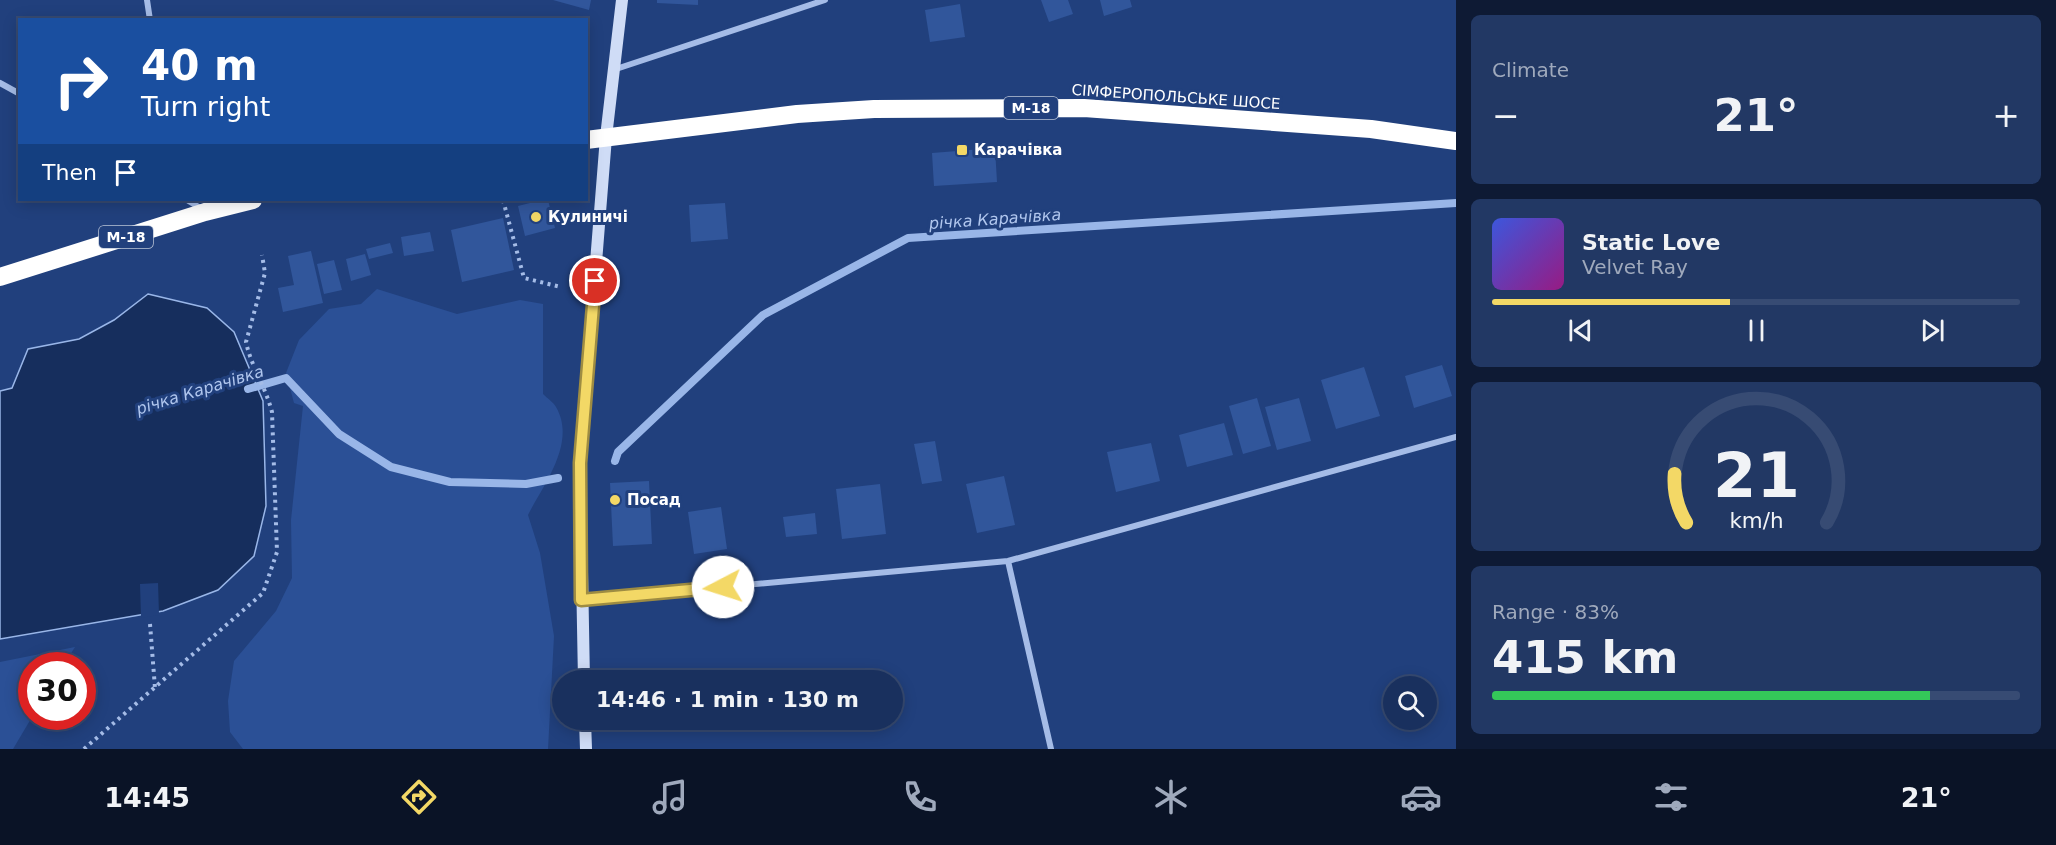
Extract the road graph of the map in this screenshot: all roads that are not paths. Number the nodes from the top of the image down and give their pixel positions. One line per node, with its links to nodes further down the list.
1 (147, 0): 4 (street)
2 (622, 0): 5 (street)
3 (825, 0): 5 (street)
4 (150, 18)
5 (613, 70): 8 (street)
6 (0, 83): 7 (street)
7 (18, 93)
8 (606, 137): 9 (highway, М-18); 10 (highway, СІМФЕРОПОЛЬСЬКЕ ШОСЕ / М-18); 17 (street)
9 (588, 140)
10 (1456, 141)
11 (188, 201): 13 (street)
12 (249, 201): 13 (highway, М-18)
13 (205, 212): 14 (highway, М-18)
14 (0, 277)
15 (1456, 437): 16 (street)
16 (1008, 561): 17 (street); 21 (street)
17 (581, 600): 18 (street)
18 (584, 670)
19 (585, 730): 20 (street)
20 (586, 749)
21 (1051, 749)

